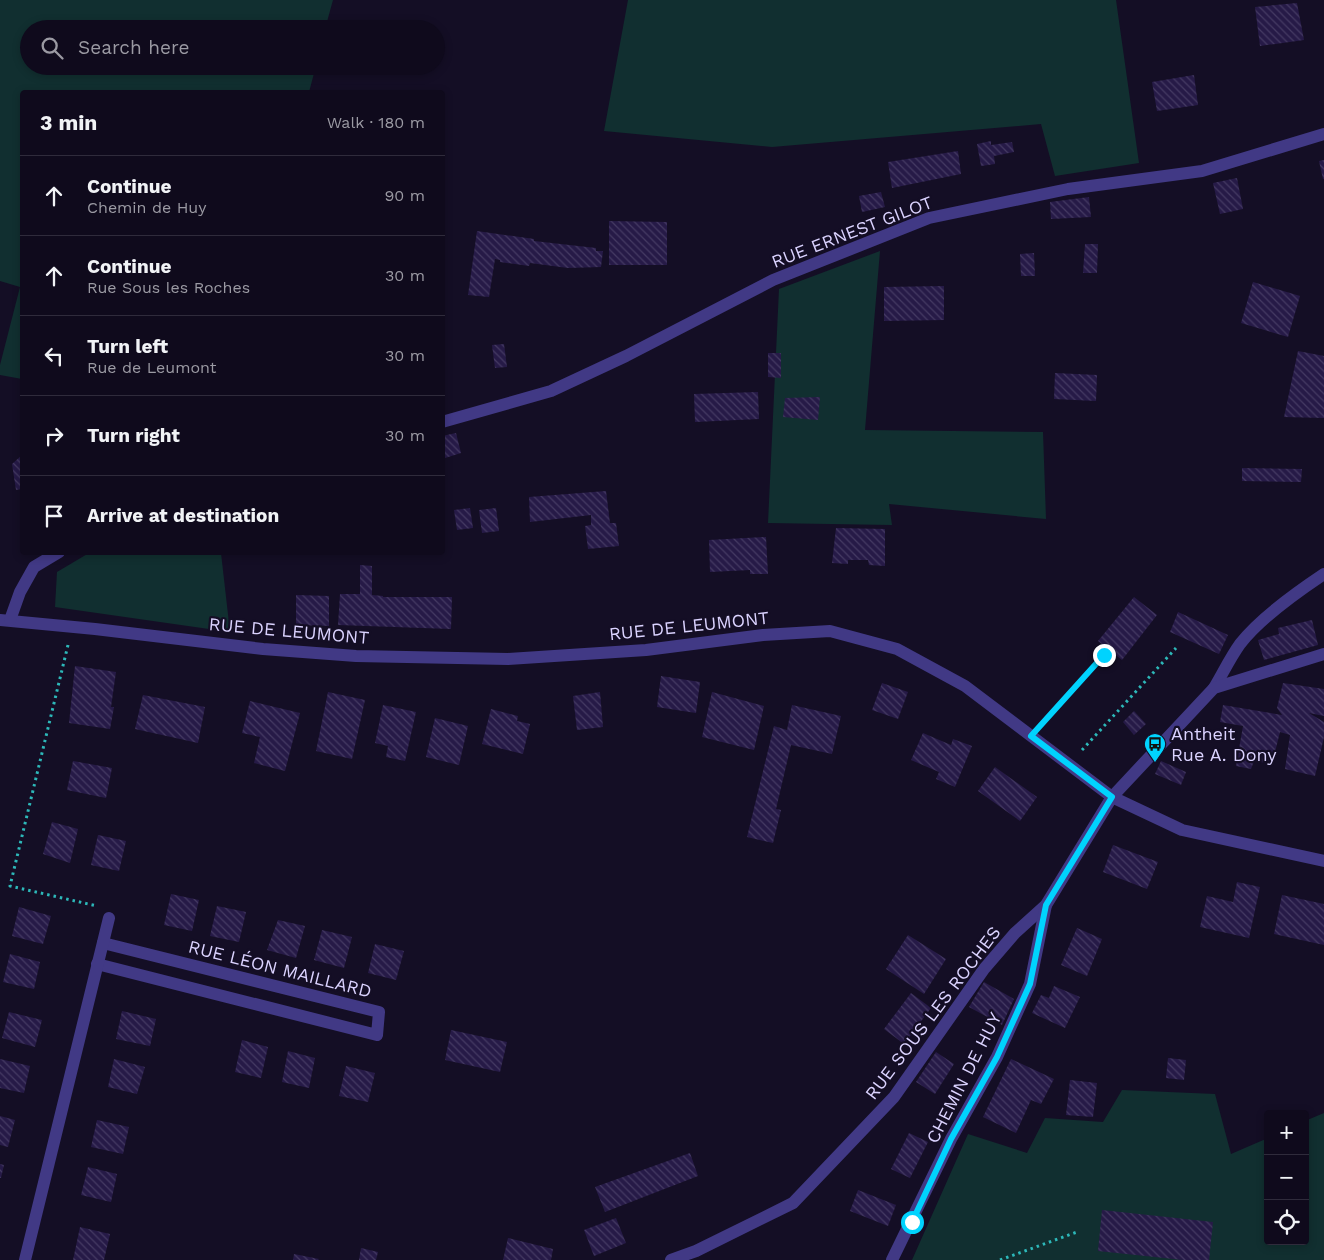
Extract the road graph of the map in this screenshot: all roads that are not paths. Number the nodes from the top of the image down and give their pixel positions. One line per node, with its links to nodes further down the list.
1 (1324, 134): 2 (street, RUE ERNEST GILOT)
2 (445, 421)
3 (54, 555): 5 (street)
4 (1324, 574): 7 (street, RUE SOUS LES ROCHES)
5 (5, 620): 8 (street, RUE DE LEUMONT)
6 (1324, 654): 7 (street)
7 (1214, 688): 8 (street, RUE SOUS LES ROCHES)
8 (1112, 797): 9 (street, RUE DE LEUMONT); 10 (street, RUE SOUS LES ROCHES)
9 (1324, 861)
10 (1046, 905): 15 (street, RUE SOUS LES ROCHES); 16 (street, CHEMIN DE HUY)
11 (109, 918): 12 (street)
12 (102, 943): 13 (street); 13 (street, RUE LÉON MAILLARD)
13 (97, 964): 14 (street)
14 (25, 1260)
15 (671, 1260)
16 (892, 1260)

